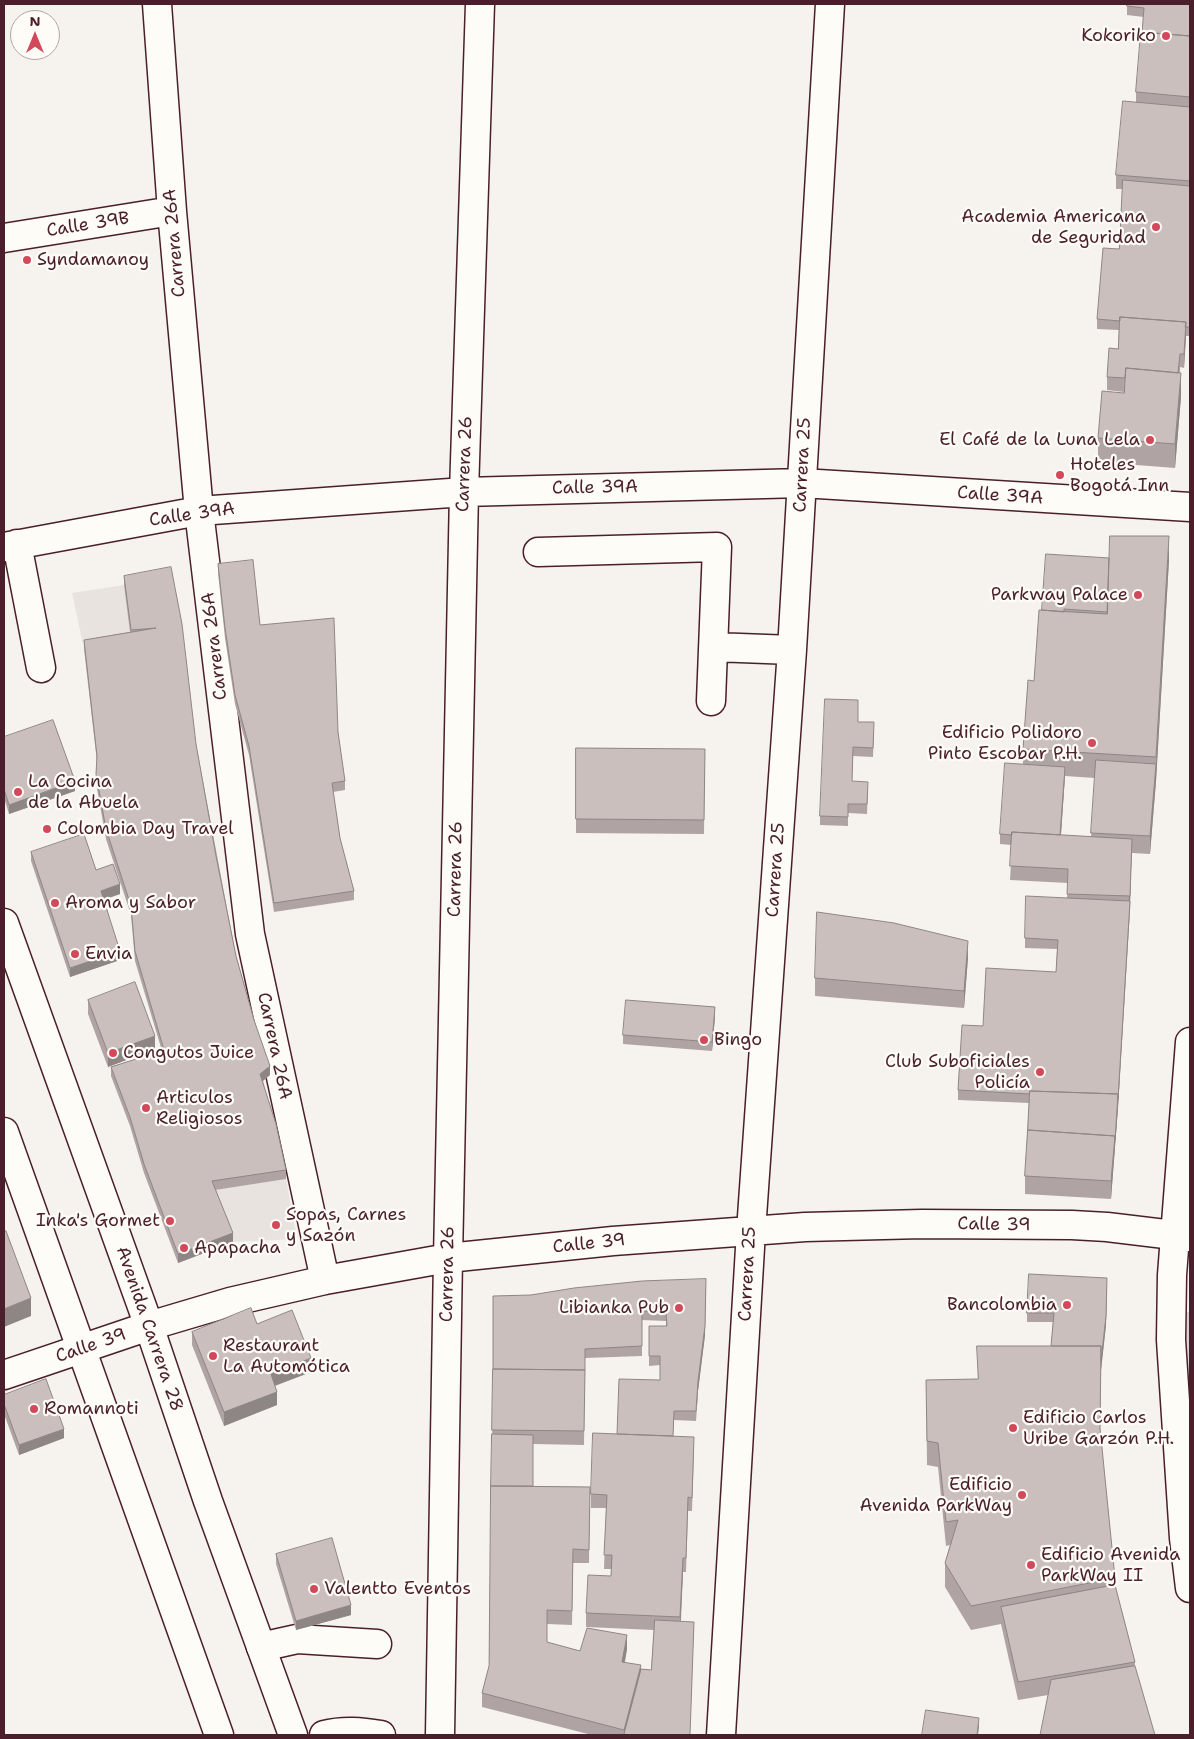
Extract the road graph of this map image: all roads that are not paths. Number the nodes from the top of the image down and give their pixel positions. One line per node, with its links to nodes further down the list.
1 (157, 4): 4 (street, Carrera 26A)
2 (480, 4): 7 (street, Carrera 26)
3 (830, 4): 6 (street, Carrera 25)
4 (172, 211): 5 (street, Calle 39B); 9 (street, Carrera 26A)
5 (4, 238)
6 (802, 483): 7 (street, Calle 39A); 8 (street, Calle 39A); 13 (street, Carrera 25)
7 (464, 492): 9 (street, Calle 39A); 21 (street, Carrera 26)
8 (1190, 507)
9 (199, 511): 10 (street, Calle 39A); 22 (street, Carrera 26A)
10 (10, 546): 14 (street)
11 (538, 552): 12 (street)
12 (714, 647): 13 (street); 15 (street)
13 (792, 650): 19 (street, Carrera 25)
14 (41, 668)
15 (711, 701)
16 (4, 923): 23 (street, Avenida Carrera 28)
17 (1190, 1042): 20 (street)
18 (4, 1132): 24 (street)
19 (750, 1231): 20 (street, Calle 39); 21 (street, Calle 39); 34 (street, Carrera 25)
20 (1183, 1236): 26 (street)
21 (448, 1258): 22 (street, Calle 39); 33 (street, Carrera 26)
22 (325, 1280): 23 (street, Calle 39)
23 (149, 1326): 24 (street, Calle 39); 28 (street, Avenida Carrera 28)
24 (82, 1349): 25 (street, Calle 39); 29 (street)
25 (4, 1375)
26 (1190, 1588)
27 (377, 1644): 28 (street)
28 (261, 1647): 30 (street, Avenida Carrera 28)
29 (219, 1735)
30 (293, 1735)
31 (324, 1735): 32 (street)
32 (382, 1735)
33 (440, 1735)
34 (721, 1735)

